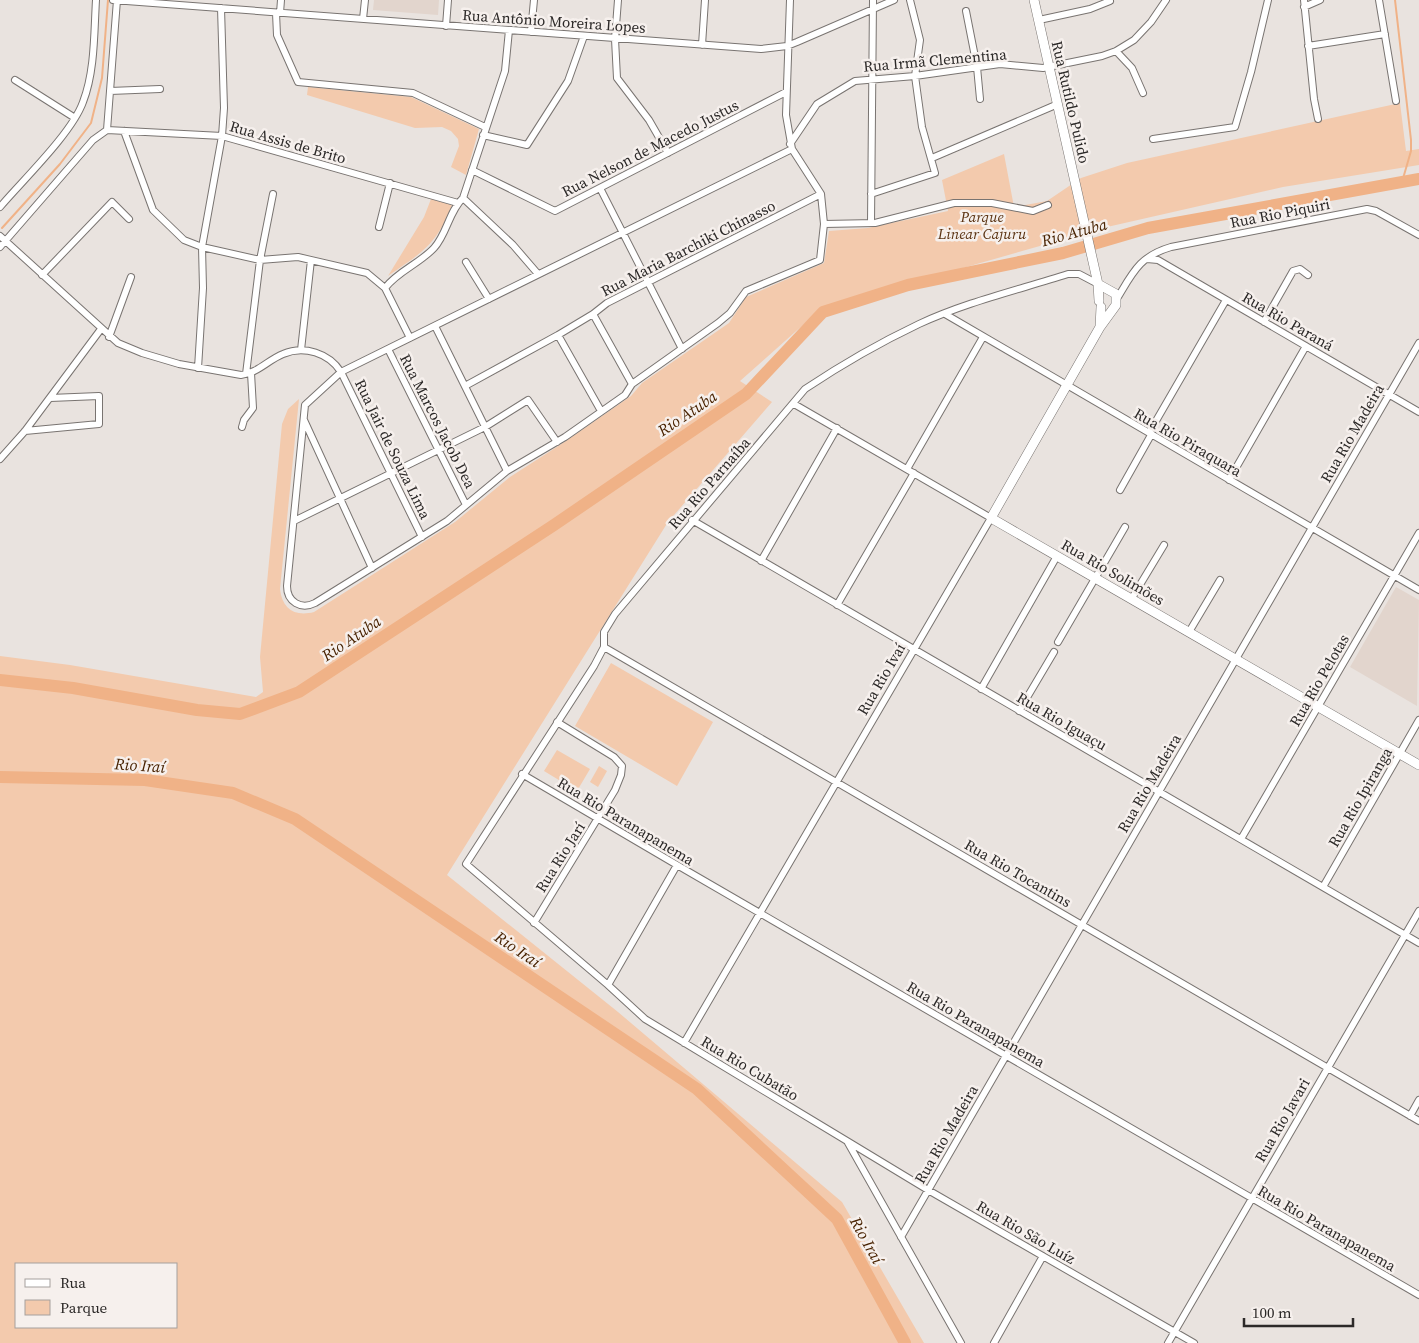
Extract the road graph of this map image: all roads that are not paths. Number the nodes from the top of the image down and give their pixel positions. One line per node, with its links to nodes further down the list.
1 (96, 0): 49 (street)
2 (115, 0): 19 (street, Rua Antônio Moreira Lopes); 43 (street)
3 (282, 0): 24 (street)
4 (365, 0): 25 (street)
5 (448, 0): 27 (street)
6 (534, 0): 29 (street)
7 (618, 0): 32 (street)
8 (705, 0): 33 (street)
9 (790, 0): 34 (street)
10 (872, 0): 22 (street)
11 (894, 0): 22 (street, Rua Antônio Moreira Lopes)
12 (910, 0): 39 (street)
13 (1034, 0): 26 (street, Rua Rutildo Pulido)
14 (1166, 0): 36 (street)
15 (1268, 0): 56 (street)
16 (1320, 0): 20 (street)
17 (1379, 0): 30 (street)
18 (1110, 1): 26 (street)
19 (198, 3): 21 (street, Rua Antônio Moreira Lopes)
20 (1304, 3): 35 (street)
21 (222, 8): 24 (street, Rua Antônio Moreira Lopes); 55 (street)
22 (872, 10): 34 (street, Rua Antônio Moreira Lopes); 40 (street)
23 (966, 11): 37 (street)
24 (278, 13): 25 (street, Rua Antônio Moreira Lopes); 51 (street)
25 (363, 19): 27 (street, Rua Antônio Moreira Lopes)
26 (1039, 20): 38 (street, Rua Rutildo Pulido)
27 (446, 26): 28 (street, Rua Antônio Moreira Lopes)
28 (509, 30): 29 (street, Rua Antônio Moreira Lopes); 51 (street)
29 (531, 32): 31 (street, Rua Antônio Moreira Lopes)
30 (1384, 34): 35 (street); 47 (street)
31 (584, 36): 32 (street, Rua Antônio Moreira Lopes); 54 (street)
32 (615, 39): 33 (street, Rua Antônio Moreira Lopes); 58 (street)
33 (702, 45): 34 (street, Rua Antônio Moreira Lopes)
34 (787, 46): 44 (street)
35 (1308, 46): 50 (street)
36 (1116, 51): 38 (street, Rua Irmã Clementina); 45 (street)
37 (977, 67): 38 (street, Rua Irmã Clementina); 39 (street, Rua Irmã Clementina); 46 (street)
38 (1049, 67): 48 (street, Rua Rutildo Pulido)
39 (915, 76): 40 (street, Rua Irmã Clementina); 59 (street)
40 (872, 79): 57 (street, Rua Irmã Clementina); 65 (street)
41 (15, 80): 49 (street)
42 (160, 89): 43 (street)
43 (110, 91): 52 (street)
44 (786, 92): 57 (street); 58 (street, Rua Nelson de Macedo Justus)
45 (1143, 92)
46 (980, 99)
47 (1396, 101)
48 (1058, 104): 59 (street); 82 (street, Rua Rutildo Pulido)
49 (75, 118): 68 (street)
50 (1318, 119)
51 (485, 127): 54 (street)
52 (106, 130): 53 (street, Rua Assis de Brito); 75 (street)
53 (124, 131): 55 (street, Rua Assis de Brito); 77 (street)
54 (483, 135): 60 (street)
55 (222, 136): 61 (street, Rua Assis de Brito); 77 (street)
56 (1153, 139)
57 (791, 146): 64 (street); 73 (street)
58 (668, 153): 62 (street, Rua Nelson de Macedo Justus)
59 (932, 158): 65 (street)
60 (472, 170): 62 (street, Rua Nelson de Macedo Justus); 66 (street)
61 (390, 184): 66 (street, Rua Assis de Brito); 72 (street)
62 (600, 188): 73 (street)
63 (272, 194): 78 (street)
64 (821, 194): 71 (street); 87 (street, Rua Maria Barchiki Chinasso)
65 (871, 194): 70 (street)
66 (460, 200): 83 (street, Rua Assis de Brito); 89 (street)
67 (1048, 205): 70 (street)
68 (0, 207)
69 (129, 219): 84 (street)
70 (870, 223): 71 (street)
71 (824, 224): 108 (street)
72 (379, 227)
73 (623, 232): 83 (street); 87 (street)
74 (1419, 236): 80 (street, Rua Rio Piquiri)
75 (3, 238): 76 (street); 84 (street)
76 (0, 247)
77 (202, 247): 78 (street); 110 (street)
78 (260, 260): 79 (street); 112 (street)
79 (311, 260): 89 (street); 109 (street)
80 (1143, 260): 90 (street); 92 (street, Rua Rio Paraná)
81 (466, 262): 91 (street)
82 (1095, 272): 88 (street, Rua Rio Ivaí)
83 (538, 274): 91 (street)
84 (42, 275): 100 (street)
85 (1308, 275): 97 (street)
86 (131, 276): 102 (street)
87 (648, 281): 95 (street, Rua Maria Barchiki Chinasso); 108 (street)
88 (1098, 284): 90 (street); 93 (street, Rua Rio Ivaí); 96 (street, Rua Rio Parnaíba)
89 (385, 288): 104 (street)
90 (1114, 294): 93 (street); 94 (street, Rua Rio Ivaí)
91 (489, 299): 98 (street)
92 (1226, 300): 97 (street, Rua Rio Paraná); 126 (street)
93 (1100, 304): 94 (street); 99 (street, Rua Rio Ivaí)
94 (1114, 308): 99 (street, Rua Rio Ivaí)
95 (593, 314): 101 (street, Rua Maria Barchiki Chinasso); 113 (street)
96 (945, 314): 103 (street, Rua Rio Piraquara); 118 (street, Rua Rio Parnaíba)
97 (1264, 322): 106 (street, Rua Rio Paraná)
98 (435, 326): 104 (street); 115 (street)
99 (1100, 327): 114 (street, Rua Rio Ivaí)
100 (101, 329): 102 (street); 117 (street)
101 (558, 336): 115 (street, Rua Maria Barchiki Chinasso); 119 (street)
102 (109, 337): 110 (street)
103 (983, 337): 114 (street, Rua Rio Piraquara); 130 (street)
104 (410, 338): 107 (street)
105 (1419, 343): 116 (street, Rua Rio Madeira)
106 (1306, 346): 116 (street, Rua Rio Paraná); 134 (street)
107 (388, 349): 111 (street); 128 (street, Rua Marcos Jacob Dea)
108 (682, 349): 113 (street)
109 (301, 350): 111 (street); 112 (street)
110 (198, 368): 112 (street)
111 (341, 372): 121 (street); 133 (street, Rua Jair de Souza Lima)
112 (249, 374): 123 (street)
113 (632, 384): 119 (street)
114 (1066, 385): 126 (street, Rua Rio Piraquara); 138 (street, Rua Rio Ivaí)
115 (465, 386): 122 (street)
116 (1389, 394): 120 (street, Rua Rio Paraná); 142 (street, Rua Rio Madeira)
117 (50, 398): 125 (street); 125 (street)
118 (794, 404): 124 (street, Rua Rio Solimões); 139 (street, Rua Rio Parnaíba)
119 (601, 411): 127 (street)
120 (1419, 412)
121 (304, 419): 136 (street); 140 (street)
122 (485, 427): 127 (street); 128 (street); 131 (street)
123 (242, 428)
124 (837, 428): 130 (street, Rua Rio Solimões); 147 (street)
125 (24, 431): 129 (street)
126 (1150, 434): 134 (street, Rua Rio Piraquara); 135 (street)
127 (557, 442): 131 (street)
128 (438, 450): 133 (street); 137 (street, Rua Marcos Jacob Dea)
129 (0, 459)
130 (907, 469): 132 (street, Rua Rio Solimões)
131 (507, 472): 137 (street)
132 (914, 473): 138 (street, Rua Rio Solimões); 154 (street)
133 (391, 474): 136 (street); 144 (street, Rua Jair de Souza Lima)
134 (1229, 480): 142 (street, Rua Rio Piraquara)
135 (1120, 490)
136 (340, 499): 140 (street); 148 (street)
137 (466, 505): 144 (street)
138 (991, 518): 146 (street, Rua Rio Solimões); 158 (street, Rua Rio Ivaí)
139 (692, 520): 147 (street, Rua Rio Iguaçu); 157 (street, Rua Rio Parnaíba)
140 (294, 522): 148 (street)
141 (1125, 527): 150 (street)
142 (1312, 528): 149 (street, Rua Rio Piraquara); 160 (street, Rua Rio Madeira)
143 (1419, 533): 149 (street, Rua Rio Pelotas)
144 (422, 537): 148 (street)
145 (1164, 545): 153 (street)
146 (1057, 556): 150 (street, Rua Rio Solimões); 161 (street)
147 (761, 561): 154 (street, Rua Rio Iguaçu)
148 (372, 568)
149 (1394, 575): 152 (street, Rua Rio Piraquara); 162 (street, Rua Rio Pelotas)
150 (1096, 578): 153 (street, Rua Rio Solimões); 156 (street)
151 (1220, 580): 155 (street)
152 (1419, 590)
153 (1132, 598): 155 (street, Rua Rio Solimões)
154 (836, 605): 158 (street, Rua Rio Iguaçu)
155 (1189, 632): 160 (street, Rua Rio Solimões)
156 (1058, 642)
157 (604, 647): 165 (street, Rua Rio Parnaíba); 169 (street, Rua Rio Tocantins)
158 (914, 650): 161 (street, Rua Rio Iguaçu); 169 (street, Rua Rio Ivaí)
159 (1054, 652): 163 (street)
160 (1236, 659): 162 (street, Rua Rio Solimões); 170 (street, Rua Rio Madeira)
161 (981, 689): 163 (street, Rua Rio Iguaçu)
162 (1317, 707): 166 (street, Rua Rio Solimões); 172 (street, Rua Rio Pelotas)
163 (1019, 711): 170 (street, Rua Rio Iguaçu)
164 (1419, 720): 166 (street, Rua Rio Ipiranga)
165 (557, 722): 168 (street, Rua Rio Parnaíba); 171 (street, Rua Rio Jarí)
166 (1400, 754): 167 (street, Rua Rio Solimões); 175 (street, Rua Rio Ipiranga)
167 (1419, 765)
168 (522, 774): 171 (street, Rua Rio Paranapanema); 173 (street, Rua Rio Parnaíba)
169 (837, 783): 177 (street, Rua Rio Ivaí); 179 (street, Rua Rio Tocantins)
170 (1158, 792): 172 (street, Rua Rio Iguaçu); 179 (street, Rua Rio Madeira)
171 (598, 819): 174 (street, Rua Rio Paranapanema); 178 (street, Rua Rio Jarí)
172 (1241, 839): 175 (street, Rua Rio Iguaçu)
173 (466, 864): 178 (street, Rua Rio Cubatão)
174 (677, 865): 177 (street, Rua Rio Paranapanema); 182 (street)
175 (1323, 887): 180 (street, Rua Rio Iguaçu)
176 (1419, 911): 180 (street, Rua Rio Javari)
177 (761, 914): 183 (street, Rua Rio Ivaí); 184 (street, Rua Rio Paranapanema)
178 (534, 923): 182 (street, Rua Rio Cubatão)
179 (1082, 925): 184 (street, Rua Rio Madeira); 185 (street, Rua Rio Tocantins)
180 (1405, 935): 181 (street, Rua Rio Iguaçu); 185 (street, Rua Rio Javari)
181 (1419, 943)
182 (608, 985): 183 (street, Rua Rio Cubatão)
183 (684, 1043): 189 (street, Rua Rio Cubatão)
184 (1006, 1056): 190 (street, Rua Rio Madeira); 191 (street, Rua Rio Paranapanema)
185 (1328, 1067): 187 (street, Rua Rio Tocantins); 191 (street, Rua Rio Javari)
186 (1419, 1100): 187 (street)
187 (1410, 1116): 188 (street, Rua Rio Tocantins)
188 (1419, 1121)
189 (847, 1141): 190 (street, Rua Rio São Luíz); 192 (street, Rua Rio Cubatão)
190 (928, 1190): 192 (street, Rua Rio Madeira); 193 (street, Rua Rio São Luíz)
191 (1252, 1199): 194 (street, Rua Rio Paranapanema); 195 (street, Rua Rio Javari)
192 (901, 1236): 196 (street, Rua Rio Cubatão)
193 (1043, 1256): 195 (street, Rua Rio São Luíz); 197 (street)
194 (1419, 1295)
195 (1174, 1332): 198 (street, Rua Rio Javari); 199 (street, Rua Rio São Luíz)
196 (961, 1343)
197 (994, 1343)
198 (1168, 1343)
199 (1194, 1343)

